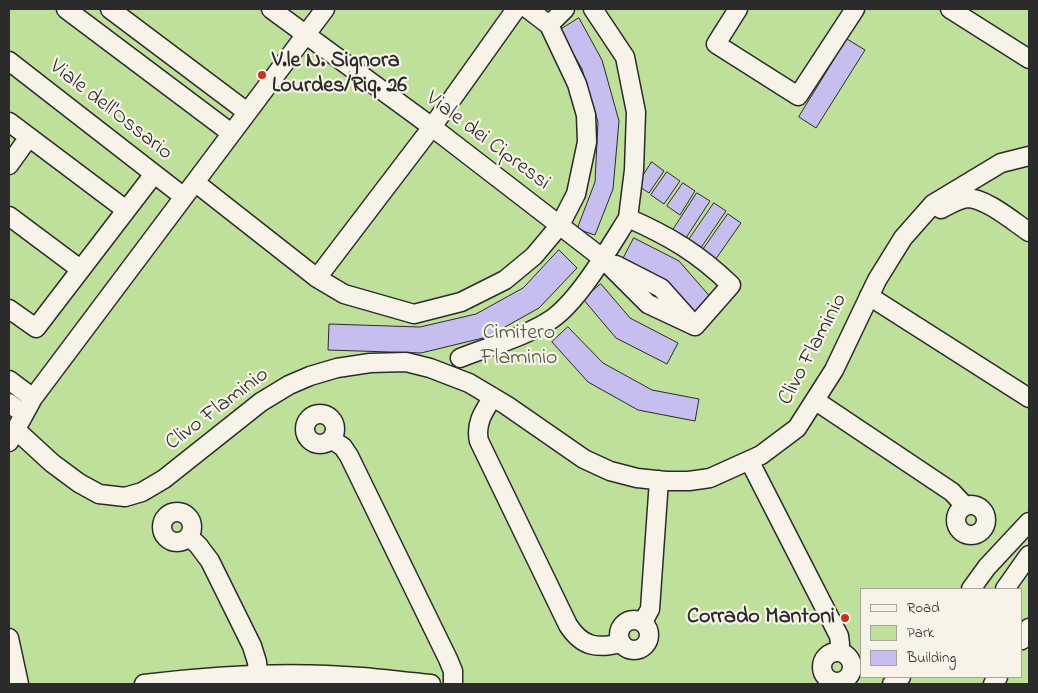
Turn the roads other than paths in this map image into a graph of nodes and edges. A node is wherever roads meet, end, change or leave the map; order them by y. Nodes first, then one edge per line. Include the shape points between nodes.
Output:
1 (66, 9) edge
2 (104, 9) edge
3 (110, 9) edge
4 (272, 9) edge
5 (325, 9) edge
6 (516, 9) edge
7 (528, 9) edge
8 (565, 9) edge
9 (593, 9) edge
10 (738, 9) edge
11 (855, 9) edge
12 (950, 9) edge
13 (549, 25) junction
14 (90, 27) junction
15 (306, 35) junction
16 (1029, 58) edge
17 (9, 61) edge
18 (247, 112) junction
19 (9, 122) edge
20 (432, 127) junction
21 (231, 133) junction
22 (29, 137) junction
23 (1026, 157) edge
24 (9, 165) edge
25 (154, 174) junction
26 (196, 183) junction
27 (184, 197) junction
28 (986, 204) junction
29 (126, 210) junction
30 (9, 216) edge
31 (628, 218) junction
32 (560, 225) junction
33 (913, 227) junction
34 (1029, 232) edge
35 (602, 258) junction
36 (80, 269) junction
37 (317, 278) junction
38 (869, 296) junction
39 (9, 309) edge
40 (460, 358) dead end
41 (9, 380) edge
42 (493, 396) junction
43 (33, 398) junction
44 (1029, 398) edge
45 (816, 400) junction
46 (9, 402) edge
47 (16, 428) edge
48 (331, 439) dead end
49 (750, 462) junction
50 (659, 480) junction
51 (966, 506) dead end
52 (1029, 522) edge
53 (189, 537) dead end
54 (1029, 554) edge
55 (972, 588) edge
56 (1006, 588) edge
57 (9, 638) edge
58 (839, 652) dead end
59 (258, 675) junction
60 (402, 683) edge
61 (19, 684) edge
62 (152, 684) edge
63 (431, 684) edge
64 (453, 684) edge

1 - 14 lane
2 - 14 lane
3 - 18 lane
4 - 15 lane, Viale dei Cipressi
5 - 15 lane
6 - 20 lane
7 - 13 lane
8 - 13 lane
9 - 31 lane via 625,57 636,112
10 - 11 lane via 716,44 798,96
12 - 16 lane
13 - 32 lane via 577,84 586,115 587,142 576,194
14 - 21 lane
15 - 18 lane
15 - 20 lane, Viale dei Cipressi
17 - 25 lane, Viale dell'Ossario
18 - 21 lane
19 - 22 lane
20 - 32 lane, Viale dei Cipressi
20 - 37 lane
21 - 26 lane
22 - 24 lane
22 - 29 lane
23 - 28 lane via 981,186 978,194
23 - 33 lane, Clivo Flaminio via 1001,162 964,184 933,204
25 - 27 lane, Viale dell'Ossario
25 - 29 lane
26 - 27 lane
26 - 37 lane
27 - 43 lane
28 - 33 lane via 967,198 952,203
28 - 34 lane
29 - 36 lane
30 - 36 lane
31 - 35 lane
31 - 35 lane, Viale dei Cipressi via 689,249 730,285 694,326 661,288
32 - 35 lane, Viale dei Cipressi
32 - 37 lane via 534,256 505,280 461,302 414,314 344,294
33 - 38 lane, Clivo Flaminio via 903,238
35 - 40 lane via 568,304 552,318 534,329
36 - 39 lane via 36,328
38 - 44 lane
38 - 45 lane, Clivo Flaminio
41 - 43 lane
42 - 47 lane, Clivo Flaminio via 456,378 406,362 370,363 320,372 274,394 164,479 142,492 125,497 99,494 79,484
42 - 50 lane, Clivo Flaminio via 584,459 610,471
42 - 50 lane via 479,421 479,441 568,625 575,637 589,644 601,647 621,643 619,633 623,624 633,620 643,622 650,609
43 - 47 lane
45 - 49 lane, Clivo Flaminio via 797,428
45 - 51 lane via 952,492
46 - 47 lane, Clivo Flaminio
48 - 64 lane via 349,456 448,659 453,671
49 - 50 lane, Clivo Flaminio via 710,478
49 - 58 lane via 839,636
52 - 55 lane
53 - 59 lane via 210,561 252,646
54 - 56 lane
57 - 61 lane
59 - 60 lane via 361,677
59 - 62 lane
60 - 63 lane

